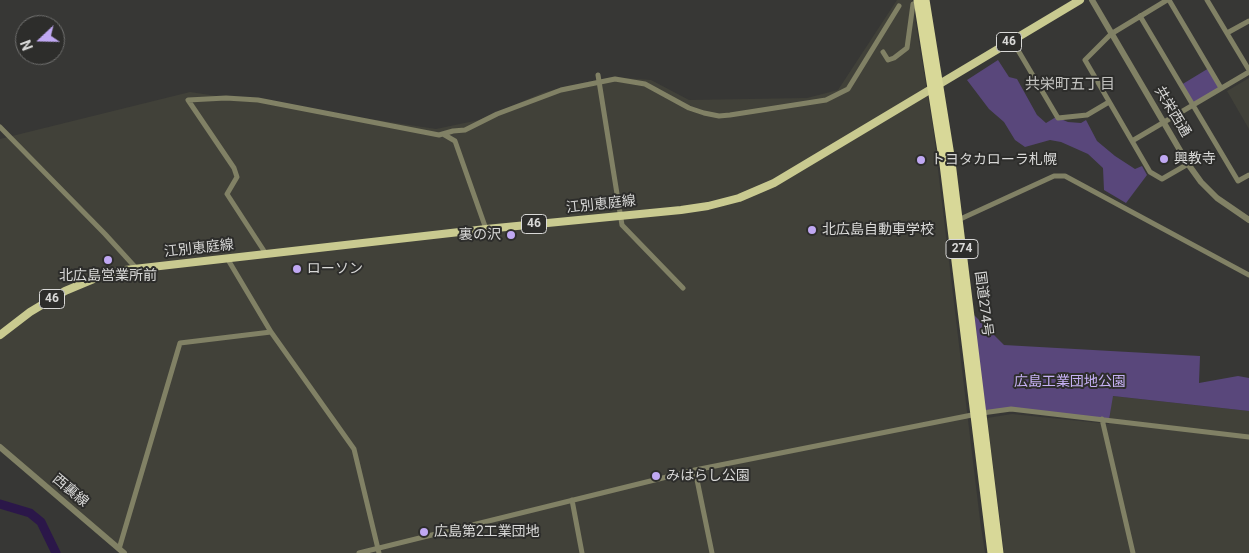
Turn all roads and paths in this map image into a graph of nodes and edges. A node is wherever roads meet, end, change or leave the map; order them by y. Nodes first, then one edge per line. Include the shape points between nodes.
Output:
1 (1080, 0) edge
2 (1092, 0) edge
3 (1168, 0) edge
4 (921, 1) edge
5 (1210, 1) edge
6 (899, 6) dead end
7 (1140, 16) junction
8 (1249, 20) edge
9 (1227, 33) junction
10 (1111, 34) junction
11 (1012, 40) junction
12 (883, 52) dead end
13 (1249, 71) edge
14 (598, 75) dead end
15 (599, 82) junction
16 (936, 88) junction
17 (1221, 88) junction
18 (1109, 102) junction
19 (1192, 105) junction
20 (1164, 122) junction
21 (0, 127) edge
22 (443, 134) junction
23 (1132, 141) junction
24 (1188, 164) junction
25 (1249, 175) edge
26 (620, 215) junction
27 (1248, 219) edge
28 (955, 221) junction
29 (486, 229) junction
30 (266, 254) junction
31 (227, 258) junction
32 (136, 268) junction
33 (1249, 275) edge
34 (683, 288) dead end
35 (271, 332) junction
36 (0, 335) edge
37 (978, 413) junction
38 (1102, 419) junction
39 (1249, 437) edge
40 (0, 448) edge
41 (695, 470) junction
42 (572, 500) junction
43 (122, 551) edge
44 (379, 551) edge
45 (359, 553) edge
46 (582, 553) edge
47 (712, 553) edge
48 (992, 553) edge
49 (999, 553) edge
50 (1133, 553) edge

1 - 11 main road, 江別恵庭線 / 46
2 - 10 street, 共栄西通
3 - 7 street
3 - 17 street
4 - 12 street via 913,4 907,48 888,60
4 - 16 highway, 国道274号 / 274
5 - 9 street
6 - 15 street via 848,89 826,100 719,116 689,108 645,84 615,79
7 - 10 street
7 - 19 street
8 - 9 street
9 - 13 street
10 - 18 street via 1084,60
10 - 20 street, 共栄西通
11 - 16 main road, 江別恵庭線 / 46
11 - 18 street via 1058,118 1087,115
13 - 17 street
14 - 15 street
15 - 22 street via 561,90 465,130
15 - 26 street
16 - 26 main road, 江別恵庭線 / 46 via 774,183 739,198 708,206
16 - 28 highway, 国道274号 / 274
17 - 19 street
18 - 23 street
19 - 20 street
19 - 25 street via 1238,181
20 - 23 street
20 - 24 street, 共栄西通
21 - 32 street
22 - 29 street via 456,141
22 - 30 street via 258,100 188,100 234,168 238,177 227,194
23 - 24 street via 1150,172 1162,179
24 - 27 street, 共栄西通 via 1217,198
26 - 29 main road, 江別恵庭線 / 46
26 - 34 street via 622,225
28 - 33 street via 1054,176 1065,176
28 - 37 highway, 国道274号 / 274
29 - 30 main road, 江別恵庭線 / 46
30 - 31 main road, 江別恵庭線 / 46
31 - 32 main road, 江別恵庭線 / 46
31 - 35 street
32 - 36 main road, 江別恵庭線 / 46 via 108,273 65,291
35 - 43 street via 180,343
35 - 44 street via 354,449
37 - 38 street via 1012,409
37 - 41 street
37 - 48 highway, 国道274号 / 274
37 - 49 highway, 国道274号 / 274
38 - 39 street
38 - 50 street
40 - 43 street, 西裏線
41 - 42 street
41 - 47 street
42 - 44 street
42 - 46 street
44 - 45 street

